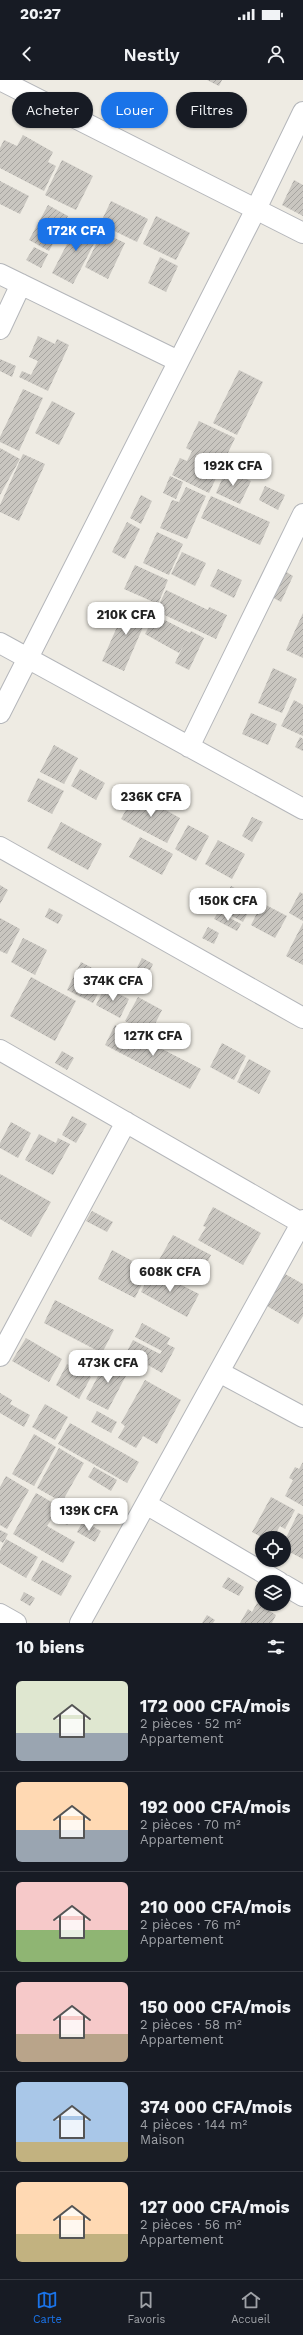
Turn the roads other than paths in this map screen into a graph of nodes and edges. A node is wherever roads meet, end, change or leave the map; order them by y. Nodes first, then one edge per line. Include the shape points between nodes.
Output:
1 (0, 80) edge
2 (303, 112) edge
3 (256, 209) junction
4 (303, 233) edge
5 (0, 274) edge
6 (21, 284) junction
7 (0, 329) edge
8 (178, 361) junction
9 (303, 514) edge
10 (0, 643) edge
11 (28, 659) junction
12 (0, 713) edge
13 (189, 747) junction
14 (303, 809) edge
15 (0, 847) edge
16 (303, 1018) edge
17 (0, 1050) edge
18 (126, 1122) junction
19 (303, 1222) edge
20 (0, 1356) edge
21 (219, 1372) junction
22 (303, 1417) edge
23 (146, 1504) junction
24 (267, 1575) edge
25 (291, 1589) edge
26 (303, 1596) edge
27 (0, 1614) edge
28 (16, 1623) edge
29 (80, 1623) edge

1 - 3 street
2 - 3 street
3 - 4 street
3 - 8 street
5 - 6 street
6 - 7 street
6 - 8 street
8 - 11 street
9 - 13 street
10 - 11 street
11 - 12 street
11 - 13 street
13 - 14 street
15 - 16 street
17 - 18 street
18 - 19 street
18 - 20 street
19 - 21 street
21 - 22 street
21 - 23 street
23 - 24 street
23 - 29 street
25 - 26 street
27 - 28 street

